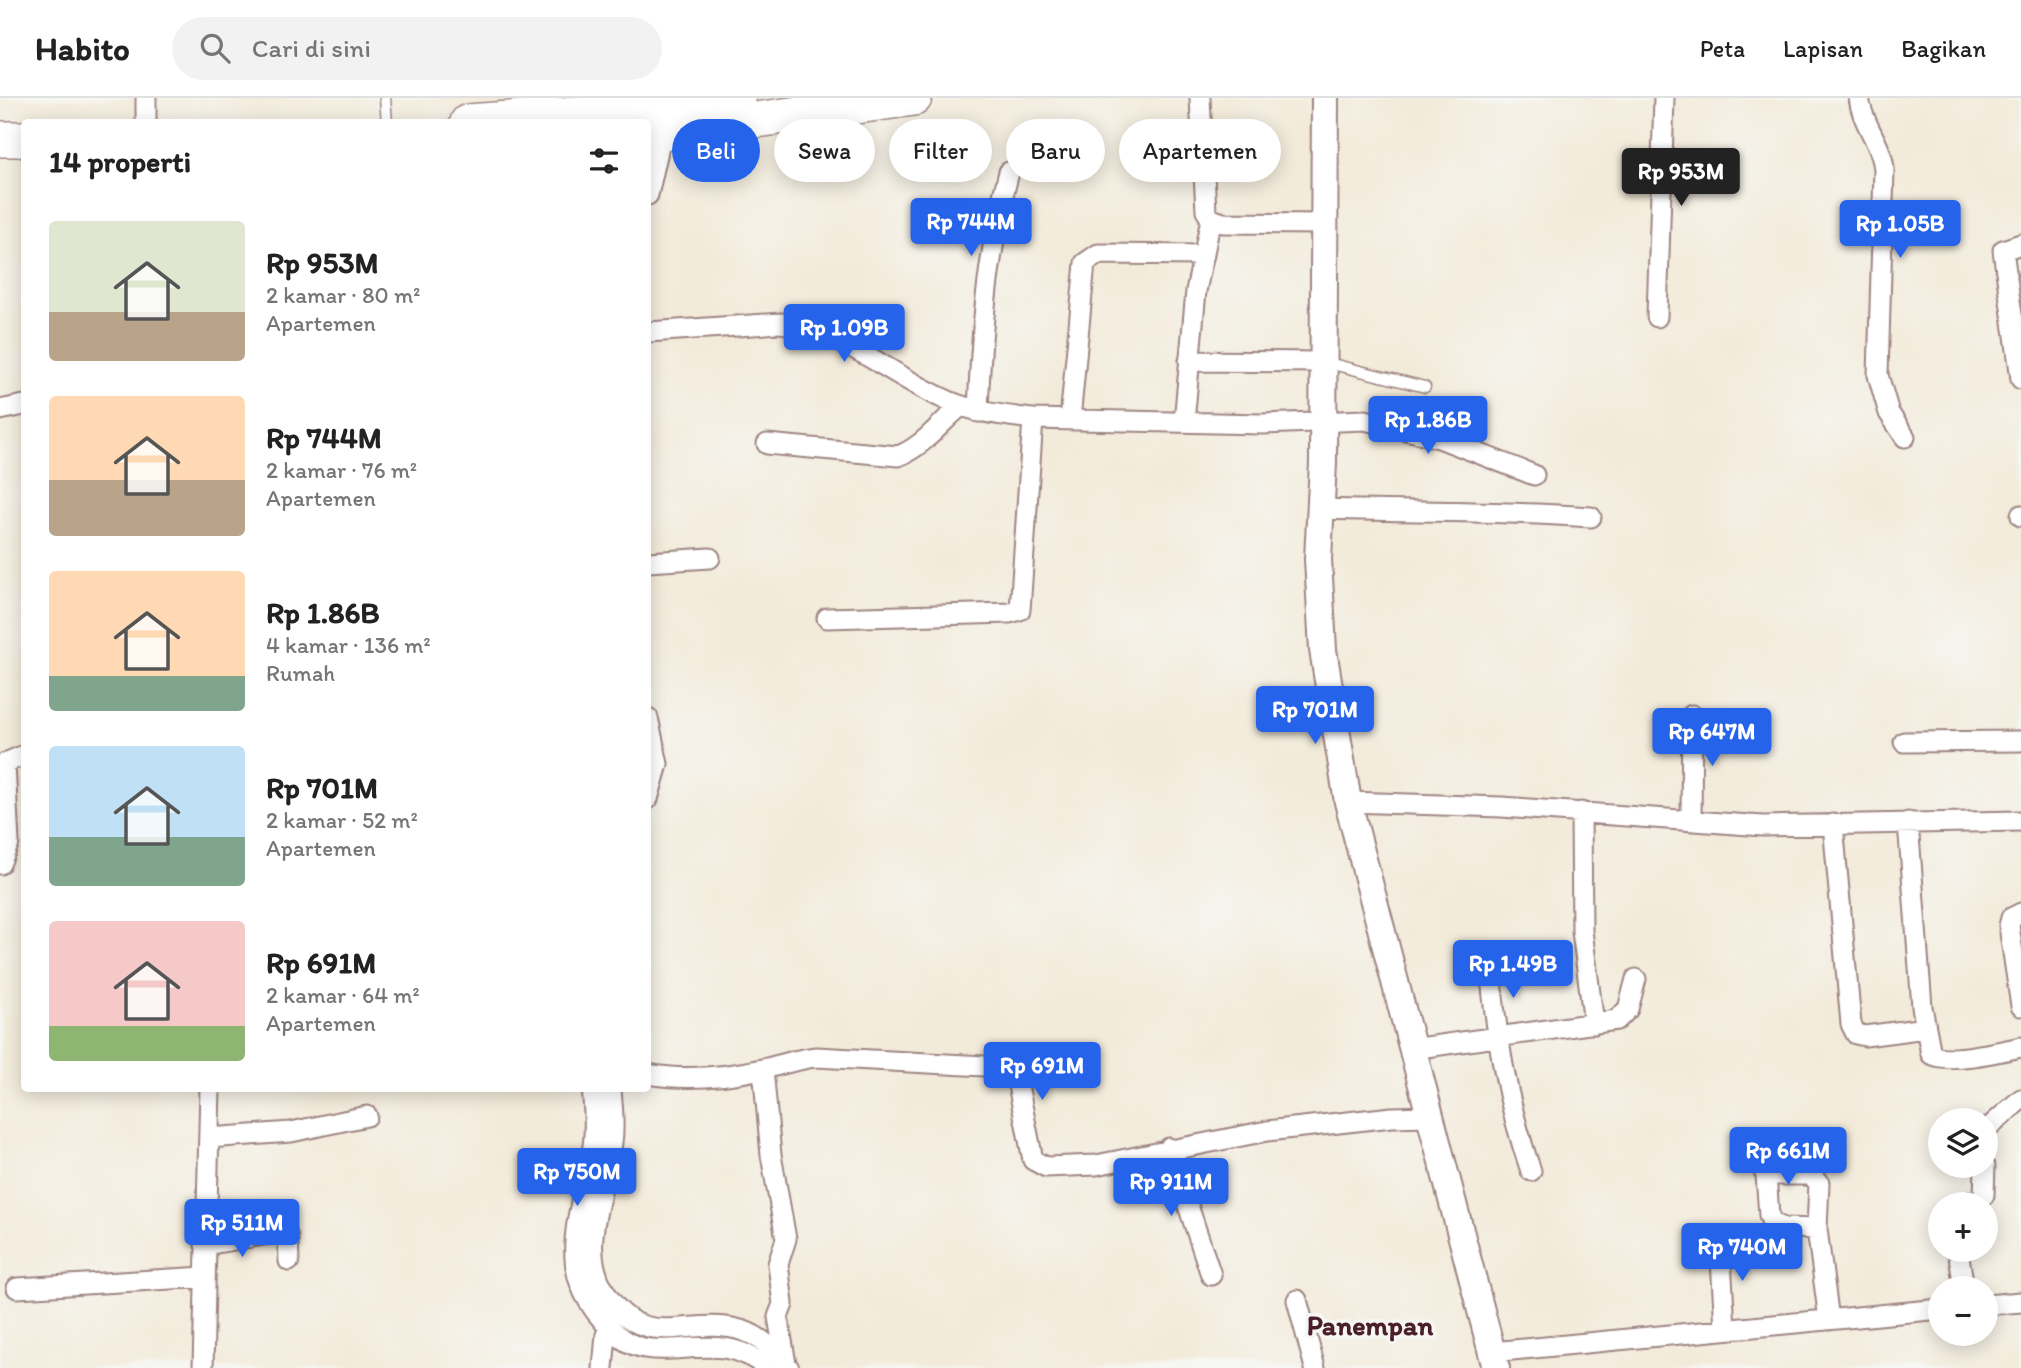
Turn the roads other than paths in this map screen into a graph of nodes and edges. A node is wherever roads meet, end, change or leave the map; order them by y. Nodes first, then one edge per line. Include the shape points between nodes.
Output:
1 (146, 98) edge
2 (385, 98) edge
3 (738, 98) edge
4 (1200, 98) edge
5 (1325, 98) edge
6 (1664, 98) edge
7 (1859, 98) edge
8 (898, 99) edge
9 (635, 116) edge
10 (146, 119) edge
11 (387, 119) edge
12 (552, 119) edge
13 (0, 139) edge
14 (21, 139) edge
15 (0, 157) edge
16 (21, 157) edge
17 (1007, 182) edge
18 (1211, 219) junction
19 (1326, 224) junction
20 (2021, 244) edge
21 (1203, 255) junction
22 (1657, 317) dead end
23 (651, 332) edge
24 (1189, 361) junction
25 (1324, 362) junction
26 (2021, 379) edge
27 (1425, 387) dead end
28 (21, 406) edge
29 (970, 409) junction
30 (0, 410) edge
31 (1033, 419) junction
32 (1070, 420) junction
33 (1184, 422) junction
34 (1323, 423) junction
35 (1905, 437) dead end
36 (767, 444) dead end
37 (1534, 475) dead end
38 (1320, 509) junction
39 (1591, 517) dead end
40 (710, 558) dead end
41 (651, 562) edge
42 (827, 618) dead end
43 (1692, 715) dead end
44 (1904, 741) dead end
45 (2021, 741) edge
46 (651, 745) edge
47 (21, 755) edge
48 (653, 763) edge
49 (1348, 802) junction
50 (1581, 812) junction
51 (1691, 821) junction
52 (2021, 821) edge
53 (1908, 822) junction
54 (1833, 824) junction
55 (0, 864) edge
56 (2021, 914) edge
57 (1490, 968) dead end
58 (1636, 979) dead end
59 (2021, 1006) edge
60 (1594, 1024) junction
61 (1926, 1028) junction
62 (1496, 1035) junction
63 (2021, 1047) edge
64 (1412, 1049) junction
65 (763, 1069) junction
66 (651, 1074) edge
67 (210, 1092) edge
68 (592, 1092) edge
69 (611, 1092) edge
70 (2021, 1098) edge
71 (366, 1116) dead end
72 (1428, 1116) junction
73 (1998, 1119) edge
74 (209, 1138) junction
75 (1169, 1148) junction
76 (1754, 1151) dead end
77 (1531, 1171) dead end
78 (1766, 1175) junction
79 (1817, 1229) junction
80 (1720, 1242) dead end
81 (205, 1245) junction
82 (289, 1261) dead end
83 (1211, 1275) dead end
84 (205, 1277) junction
85 (17, 1288) dead end
86 (1297, 1300) dead end
87 (2021, 1302) edge
88 (1998, 1304) edge
89 (1928, 1310) edge
90 (610, 1316) junction
91 (1829, 1320) junction
92 (1725, 1328) junction
93 (1494, 1360) edge
94 (781, 1367) edge
95 (203, 1368) edge
96 (603, 1368) edge
97 (1315, 1368) edge

1 - 10 street
2 - 11 lane
3 - 9 highway
4 - 18 street via 1206,211
5 - 19 main road
6 - 22 street
7 - 35 street via 1884,169 1878,375 1889,413
8 - 9 highway
9 - 12 highway
13 - 14 highway
15 - 16 highway
17 - 29 street via 991,252
18 - 19 street
18 - 21 street
19 - 25 main road
20 - 26 street via 2003,250
21 - 24 street
21 - 32 street via 1098,254 1084,263
23 - 29 street via 781,323 808,328 834,336 902,378
24 - 25 street
24 - 33 street
25 - 27 lane
25 - 34 main road
28 - 30 street
29 - 31 street
29 - 36 street via 935,427 918,447 898,456
31 - 32 street
31 - 42 street via 1020,610
32 - 33 street
33 - 34 street
34 - 37 street via 1383,423 1439,438
34 - 38 main road
38 - 39 street
38 - 49 main road via 1318,601
40 - 41 street
43 - 51 street
44 - 45 street
46 - 48 street
47 - 55 street via 5,763 9,844
49 - 50 street
49 - 64 main road
50 - 51 street
50 - 60 street via 1583,931
51 - 54 street
52 - 53 street
53 - 54 street
53 - 61 street
54 - 61 street via 1851,1024 1856,1034 1865,1036
56 - 59 street via 2011,918 2009,926
57 - 62 street
58 - 60 street via 1623,1016
60 - 62 street
61 - 63 street via 1930,1051 1936,1057
62 - 64 street
62 - 77 street via 1514,1122
64 - 72 main road
65 - 66 street via 687,1079
65 - 75 street via 816,1057 1003,1066 1017,1080 1027,1141 1038,1166 1096,1165
65 - 94 street via 771,1155 786,1239 778,1264 783,1304 778,1317
67 - 74 street
68 - 90 street via 592,1152 573,1245 580,1282
69 - 90 street via 612,1143 592,1247
70 - 73 street
71 - 74 street via 291,1132
72 - 75 street via 1267,1131
72 - 93 main road
74 - 81 street
75 - 83 street
76 - 78 street
78 - 79 street via 1772,1223
78 - 79 street via 1815,1177 1821,1189
79 - 91 street
80 - 92 street
81 - 82 street via 281,1232 288,1237
81 - 84 street
84 - 85 street
84 - 95 street
86 - 97 street
87 - 88 street
89 - 91 street
90 - 94 street via 642,1327 741,1330 758,1339
90 - 96 street
91 - 92 street
92 - 93 street

